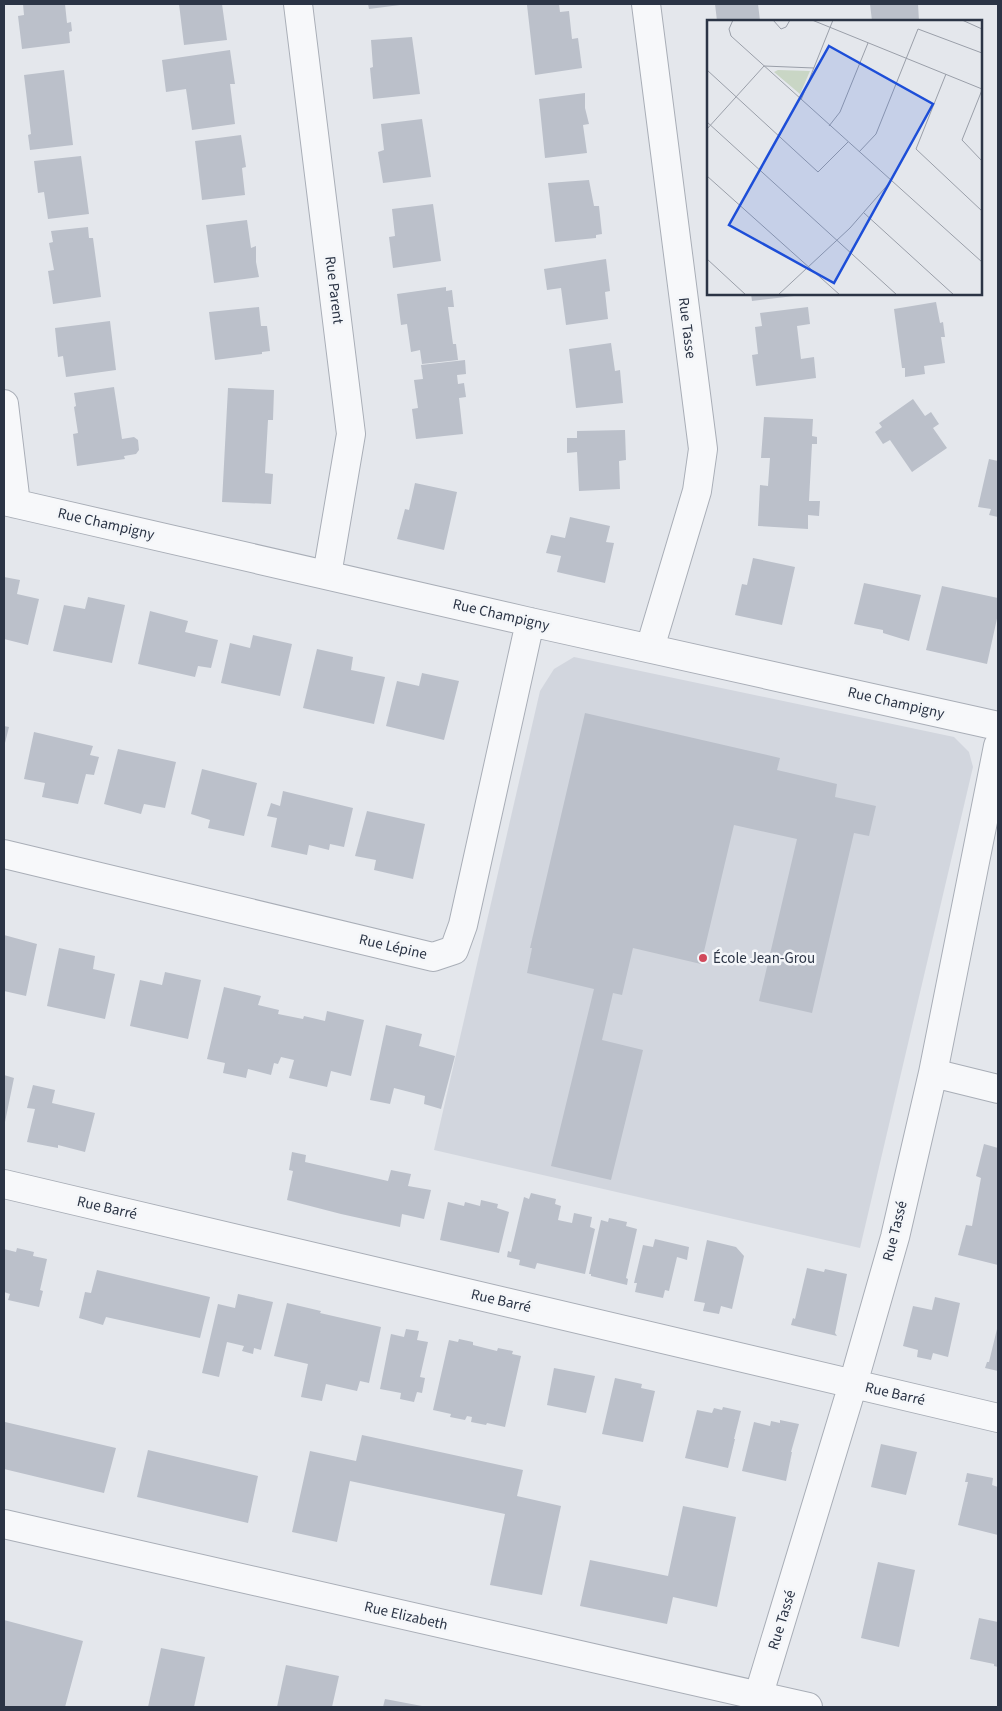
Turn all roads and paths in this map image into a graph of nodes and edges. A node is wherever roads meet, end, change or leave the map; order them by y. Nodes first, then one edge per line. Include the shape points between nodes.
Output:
1 (298, 4) edge
2 (646, 4) edge
3 (4, 404) edge
4 (10, 502) edge
5 (327, 576) junction
6 (530, 622) junction
7 (650, 648) junction
8 (998, 726) edge
9 (998, 746) edge
10 (4, 854) edge
11 (933, 1073) junction
12 (998, 1089) edge
13 (4, 1184) edge
14 (853, 1384) junction
15 (998, 1418) edge
16 (4, 1524) edge
17 (757, 1702) edge
18 (808, 1707) edge

1 - 5 street, Rue Parent via 351,434
2 - 7 street, Rue Tasse via 703,449 697,491
3 - 4 street
4 - 5 street, Rue Champigny
5 - 6 street, Rue Champigny
6 - 7 street, Rue Champigny
6 - 10 street, Rue Lépine via 464,925 454,950 434,957
7 - 8 street, Rue Champigny
9 - 11 street, Rue Tassé
11 - 12 street
11 - 14 street, Rue Tassé via 895,1236
13 - 14 street, Rue Barré
14 - 15 street, Rue Barré
14 - 17 street, Rue Tassé
16 - 17 street, Rue Elizabeth
17 - 18 street, Rue Elizabeth

